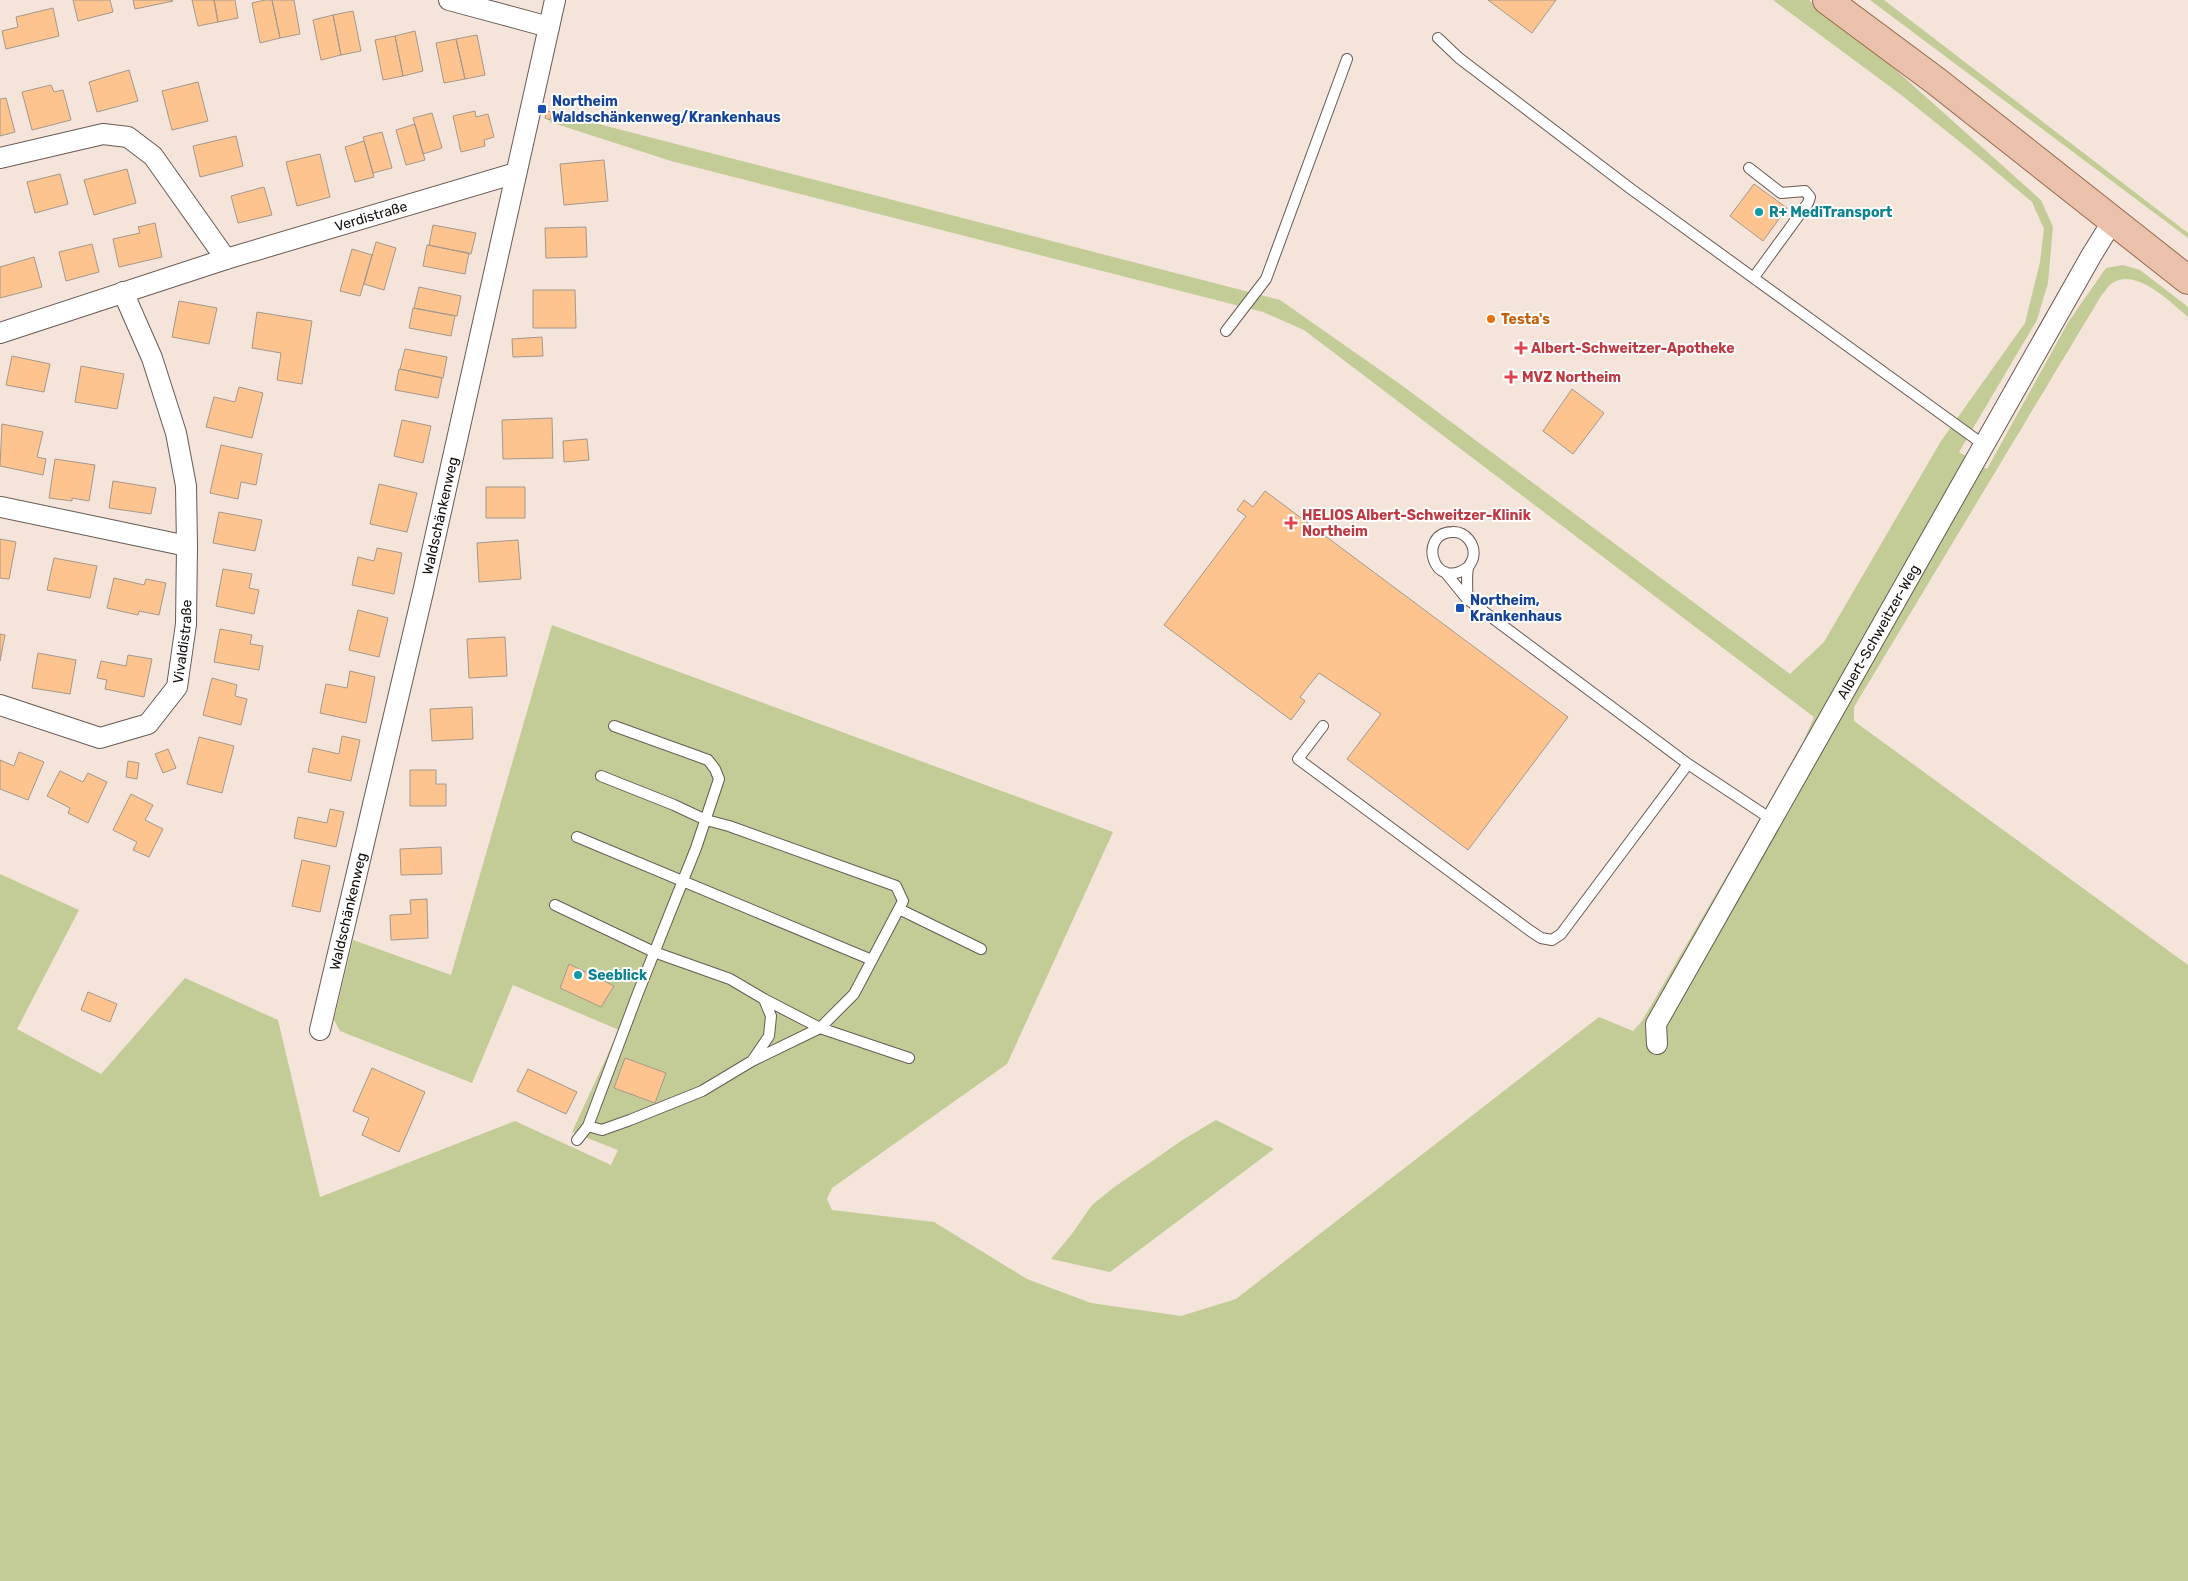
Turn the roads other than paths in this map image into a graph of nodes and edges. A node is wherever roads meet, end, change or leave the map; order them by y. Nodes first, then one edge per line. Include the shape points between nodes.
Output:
1 (448, 0) edge
2 (555, 0) edge
3 (1827, 0) edge
4 (549, 27) junction
5 (1438, 38) dead end
6 (1347, 59) dead end
7 (0, 158) edge
8 (1749, 168) dead end
9 (516, 173) junction
10 (2112, 222) junction
11 (226, 259) junction
12 (1754, 277) junction
13 (2188, 280) edge
14 (122, 292) junction
15 (1226, 331) dead end
16 (0, 333) edge
17 (1984, 445) junction
18 (1, 507) edge
19 (188, 546) junction
20 (1468, 567) junction
21 (1445, 572) junction
22 (1468, 599) junction
23 (0, 705) edge
24 (614, 726) dead end
25 (1322, 726) dead end
26 (1688, 764) junction
27 (601, 776) dead end
28 (1771, 819) junction
29 (706, 820) junction
30 (577, 837) dead end
31 (683, 881) junction
32 (556, 905) dead end
33 (899, 909) junction
34 (981, 949) dead end
35 (654, 952) junction
36 (872, 960) junction
37 (764, 999) junction
38 (820, 1028) junction
39 (320, 1030) dead end
40 (1657, 1044) dead end
41 (909, 1058) dead end
42 (752, 1061) junction
43 (588, 1126) junction
44 (577, 1140) dead end

1 - 4 street
2 - 4 street, Waldschänkenweg
3 - 10 main road via 1936,81
4 - 9 street, Waldschänkenweg
5 - 12 lane via 1459,58 1623,183
6 - 15 lane via 1266,279
7 - 11 street via 103,134 128,137 153,156
8 - 12 lane via 1781,192 1805,191 1810,197
9 - 11 street, Verdistraße
9 - 39 street, Waldschänkenweg via 423,592
10 - 13 main road
10 - 17 street, Albert-Schweitzer-Weg
11 - 14 street, Verdistraße
12 - 17 lane
14 - 16 street, Verdistraße
14 - 19 street, Vivaldistraße via 152,358 176,433 186,486
17 - 28 street, Albert-Schweitzer-Weg
18 - 19 street
19 - 23 street, Vivaldistraße via 186,630 177,687 148,724 100,738
20 - 21 lane via 1457,573
20 - 21 lane via 1473,556 1472,544 1463,535 1451,532 1440,536 1433,547 1432,559
20 - 22 lane
21 - 22 lane
22 - 26 lane
24 - 29 lane via 708,760 719,778
25 - 26 lane via 1298,759 1529,930 1541,938 1552,940 1561,934
26 - 28 lane
27 - 29 lane
28 - 40 street, Albert-Schweitzer-Weg via 1656,1024
29 - 31 lane
29 - 33 lane via 896,886 903,901
30 - 31 lane
31 - 35 lane
31 - 36 lane
32 - 35 lane
33 - 34 lane
33 - 36 lane
35 - 37 lane via 730,979
35 - 43 lane
36 - 38 lane via 854,994
37 - 38 lane
37 - 42 lane via 772,1016 769,1036
38 - 41 lane
38 - 42 lane
42 - 43 lane via 702,1091 630,1120 602,1130
43 - 44 lane

